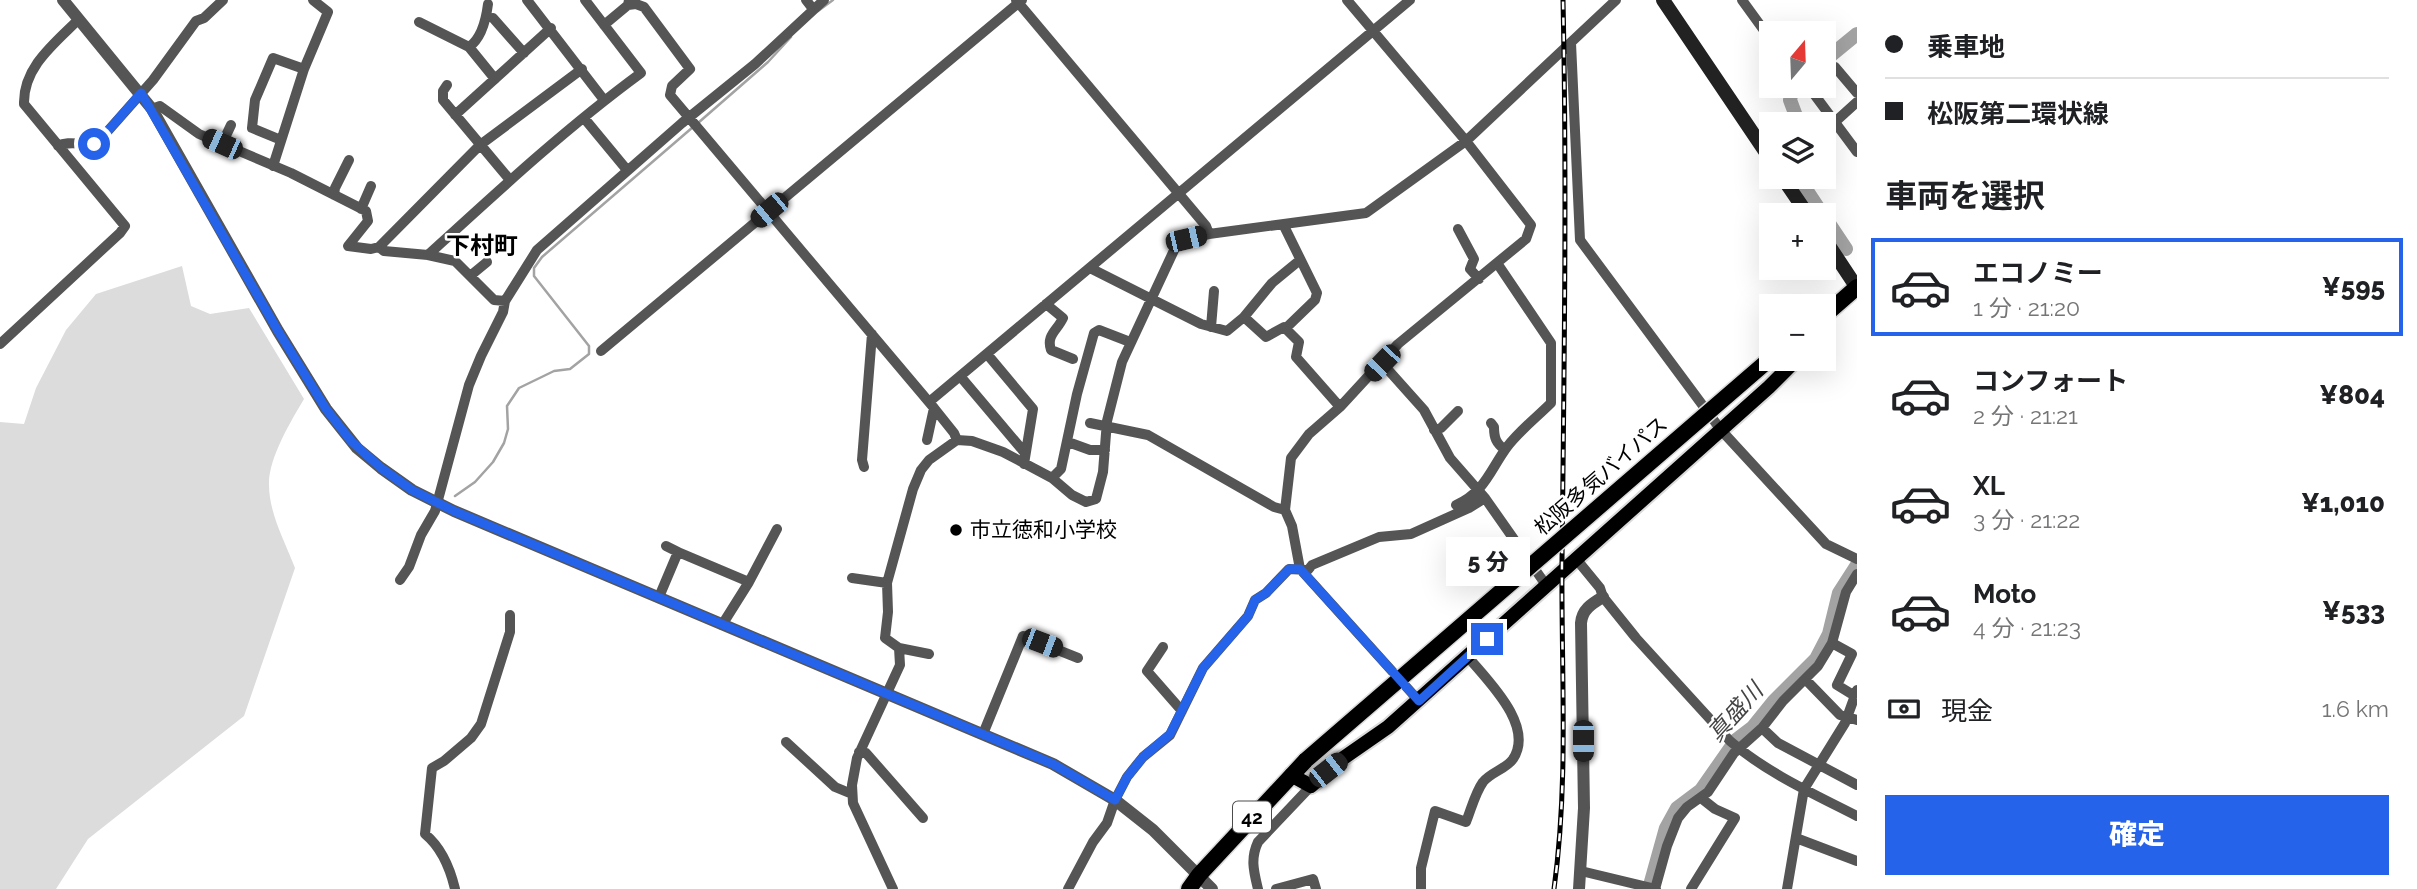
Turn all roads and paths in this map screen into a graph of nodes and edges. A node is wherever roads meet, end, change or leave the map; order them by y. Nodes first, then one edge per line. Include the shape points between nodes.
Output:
1 (63, 0) edge
2 (223, 0) edge
3 (313, 0) edge
4 (527, 0) edge
5 (585, 0) edge
6 (806, 0) edge
7 (824, 0) edge
8 (1347, 0) edge
9 (1410, 0) edge
10 (1616, 0) edge
11 (1663, 0) edge
12 (1742, 0) edge
13 (1019, 1) edge
14 (629, 2) edge
15 (488, 4) dead end
16 (813, 9) junction
17 (493, 18) dead end
18 (79, 19) junction
19 (419, 22) dead end
20 (1759, 23) edge
21 (604, 25) junction
22 (551, 28) junction
23 (1373, 31) junction
24 (1571, 43) junction
25 (469, 47) junction
26 (524, 53) junction
27 (1836, 68) edge
28 (304, 69) junction
29 (582, 69) junction
30 (495, 79) junction
31 (447, 85) dead end
32 (141, 93) junction
33 (1857, 93) edge
34 (1818, 98) edge
35 (604, 100) junction
36 (1857, 102) edge
37 (152, 109) junction
38 (1829, 112) edge
39 (455, 115) junction
40 (689, 117) junction
41 (584, 118) junction
42 (1836, 121) joint
43 (231, 125) dead end
44 (281, 140) junction
45 (1466, 141) junction
46 (1759, 142) edge
47 (222, 144) junction
48 (480, 145) junction
49 (58, 146) junction
50 (1857, 152) edge
51 (349, 160) dead end
52 (273, 166) junction
53 (626, 170) junction
54 (510, 180) junction
55 (372, 186) dead end
56 (1178, 194) junction
57 (334, 195) junction
58 (361, 208) junction
59 (769, 210) junction
60 (1284, 226) junction
61 (1458, 229) dead end
62 (1209, 234) junction
63 (379, 247) junction
64 (428, 256) junction
65 (1836, 256) edge
66 (1300, 260) junction
67 (487, 262) dead end
68 (1497, 263) junction
69 (1090, 268) junction
70 (470, 276) junction
71 (1479, 279) junction
72 (1857, 288) edge
73 (1214, 291) dead end
74 (1151, 299) junction
75 (505, 300) junction
76 (1046, 304) junction
77 (1836, 306) edge
78 (1244, 317) junction
79 (1211, 327) junction
80 (1286, 328) junction
81 (872, 334) junction
82 (1130, 342) junction
83 (0, 344) edge
84 (601, 351) dead end
85 (987, 354) junction
86 (1073, 359) dead end
87 (1382, 363) junction
88 (1759, 368) edge
89 (1784, 371) edge
90 (960, 376) junction
91 (931, 405) junction
92 (1340, 407) junction
93 (1458, 411) dead end
94 (1491, 423) dead end
95 (1090, 424) dead end
96 (1107, 429) junction
97 (1434, 430) junction
98 (1721, 430) junction
99 (927, 440) dead end
100 (957, 440) junction
101 (1068, 442) junction
102 (1105, 450) junction
103 (1505, 450) junction
104 (1024, 458) junction
105 (864, 467) dead end
106 (1052, 478) junction
107 (1481, 494) junction
108 (437, 503) junction
109 (1456, 505) dead end
110 (1285, 510) junction
111 (777, 529) dead end
112 (666, 546) dead end
113 (678, 552) junction
114 (1856, 559) edge
115 (1577, 560) junction
116 (1300, 569) junction
117 (1857, 574) edge
118 (852, 578) dead end
119 (400, 580) dead end
120 (749, 582) junction
121 (887, 583) junction
122 (1546, 585) junction
123 (659, 597) junction
124 (1602, 597) junction
125 (510, 614) dead end
126 (722, 625) junction
127 (1832, 643) junction
128 (1163, 647) dead end
129 (899, 648) junction
130 (929, 654) dead end
131 (1468, 657) junction
132 (1078, 658) dead end
133 (1806, 680) junction
134 (1856, 692) edge
135 (886, 693) junction
136 (1419, 701) junction
137 (1182, 711) junction
138 (1851, 719) edge
139 (1762, 727) junction
140 (983, 734) junction
141 (786, 742) dead end
142 (1736, 746) junction
143 (859, 752) junction
144 (1821, 765) junction
145 (1290, 775) junction
146 (1857, 785) edge
147 (1311, 786) junction
148 (1804, 789) junction
149 (852, 794) junction
150 (1701, 798) junction
151 (1115, 800) junction
152 (1857, 816) edge
153 (923, 818) dead end
154 (1796, 838) junction
155 (1857, 861) edge
156 (1581, 871) junction
157 (1199, 875) junction
158 (1652, 888) edge
159 (455, 889) edge
160 (893, 889) edge
161 (1068, 889) edge
162 (1189, 889) edge
163 (1212, 889) edge
164 (1258, 889) edge
165 (1276, 889) edge
166 (1316, 889) edge
167 (1421, 889) edge
168 (1579, 889) edge
169 (1691, 889) edge
170 (1787, 889) edge

1 - 18 street
2 - 32 street via 196,21
3 - 28 street via 328,12
4 - 22 street
5 - 21 street
6 - 16 street
7 - 16 street
8 - 23 street
9 - 23 street
10 - 24 street
11 - 46 main road
12 - 20 street
13 - 56 street
13 - 59 street
14 - 21 street
14 - 40 street via 644,7 690,69 672,86 670,95
15 - 25 street via 483,27
16 - 40 street
17 - 26 street
18 - 32 street
18 - 49 street via 38,60 23,93 29,113
19 - 25 street
21 - 35 street via 641,73
22 - 26 street
22 - 29 street
23 - 45 street
23 - 56 street
24 - 45 street
24 - 98 street via 1580,240
25 - 30 street
26 - 30 street
27 - 33 street
28 - 44 street
28 - 44 street via 273,58 254,100 252,128
29 - 35 street
29 - 48 street
30 - 39 street
31 - 39 street via 443,100
32 - 37 street
32 - 49 street via 99,141 88,146
34 - 38 street
35 - 41 street
36 - 42 street
37 - 47 street via 160,106
37 - 108 street via 326,409 351,441 381,468
39 - 48 street
40 - 53 street
40 - 59 street
41 - 53 street
41 - 54 street
42 - 50 street
43 - 47 street
44 - 52 street
45 - 60 street via 1366,213
45 - 68 street via 1531,225 1526,239
47 - 52 street
48 - 54 street
48 - 63 street
49 - 83 street via 125,226
51 - 57 street
52 - 57 street
53 - 75 street via 537,250
54 - 64 street
55 - 58 street
56 - 62 street
56 - 69 street
57 - 58 street
58 - 63 street via 368,221 348,246
59 - 81 street
59 - 84 street
60 - 62 street
60 - 66 street
61 - 71 street via 1474,259 1470,269
62 - 74 street via 1176,246
63 - 64 street
64 - 70 street via 455,261
65 - 72 main road
66 - 78 street via 1272,283
66 - 80 street via 1317,293
67 - 70 street
68 - 71 street
68 - 103 street via 1550,343 1551,403
69 - 74 street
69 - 76 street
70 - 75 street via 494,300
71 - 87 street via 1398,344
72 - 77 highway
73 - 79 street
74 - 79 street
74 - 82 street
75 - 108 street via 469,385
76 - 85 street
76 - 86 street via 1063,318 1050,336 1051,350
78 - 79 street via 1227,331
78 - 80 street via 1266,337
80 - 92 street via 1299,342 1296,357
81 - 91 street
81 - 105 street
82 - 96 street
82 - 101 street via 1099,330 1094,333
85 - 90 street
85 - 104 street via 1033,409
87 - 92 street
87 - 97 street via 1424,410
88 - 145 highway, 松阪多気バイパス / 42, bridge
89 - 98 main road
90 - 91 street
90 - 104 street
91 - 99 street
91 - 100 street
92 - 110 street via 1309,434 1291,458
93 - 97 street
94 - 103 street via 1494,437
95 - 96 street
96 - 102 street
96 - 110 street via 1148,435
97 - 107 street via 1450,458
98 - 114 street via 1826,544
98 - 115 main road
100 - 104 street
100 - 121 street via 922,470
101 - 102 street
101 - 106 street via 1061,469
102 - 106 street via 1096,499 1086,502
103 - 107 street
104 - 106 street
107 - 109 street
107 - 116 street via 1469,508 1410,534 1379,537 1308,570
107 - 122 street
108 - 119 street
108 - 123 street
110 - 116 street
111 - 120 street
112 - 113 street
113 - 120 street
113 - 123 street
115 - 122 main road
115 - 124 street
116 - 136 street
116 - 137 street via 1289,569 1255,600 1248,616 1203,668
117 - 127 street via 1846,592
118 - 121 street
120 - 126 street
121 - 129 street via 885,638
122 - 131 main road
123 - 126 street
124 - 142 street
124 - 156 street via 1588,607 1581,623
125 - 159 street via 510,632 481,724 471,738 432,768 425,834 436,842
126 - 135 street
127 - 133 street
127 - 134 street via 1852,654 1837,685
128 - 137 street via 1147,671
129 - 130 street
129 - 135 street via 900,665
131 - 136 main road
131 - 167 street via 1513,715 1518,750 1512,762 1483,782 1466,822 1435,811 1421,868
132 - 140 street via 1023,636
133 - 138 street via 1840,715
133 - 139 street
134 - 138 street
135 - 140 street
135 - 143 street
136 - 147 main road
137 - 151 street via 1170,734 1143,757
138 - 144 street
139 - 142 street
139 - 144 street via 1778,743
140 - 151 street via 1053,764
141 - 149 street via 835,787
142 - 148 street
142 - 150 street
143 - 149 street
143 - 153 street via 866,753
144 - 146 street
144 - 148 street
145 - 147 main road
145 - 157 highway, 松阪多気バイパス / 42
147 - 164 street via 1258,842 1253,869
148 - 152 street
148 - 154 street
149 - 160 street
150 - 158 street via 1687,807 1675,824
150 - 169 street via 1735,818
151 - 157 street
151 - 161 street via 1107,823
154 - 155 street
154 - 170 street
156 - 158 street
156 - 168 street
157 - 162 highway, 松阪多気バイパス / 42
157 - 163 street
165 - 166 street via 1313,879

